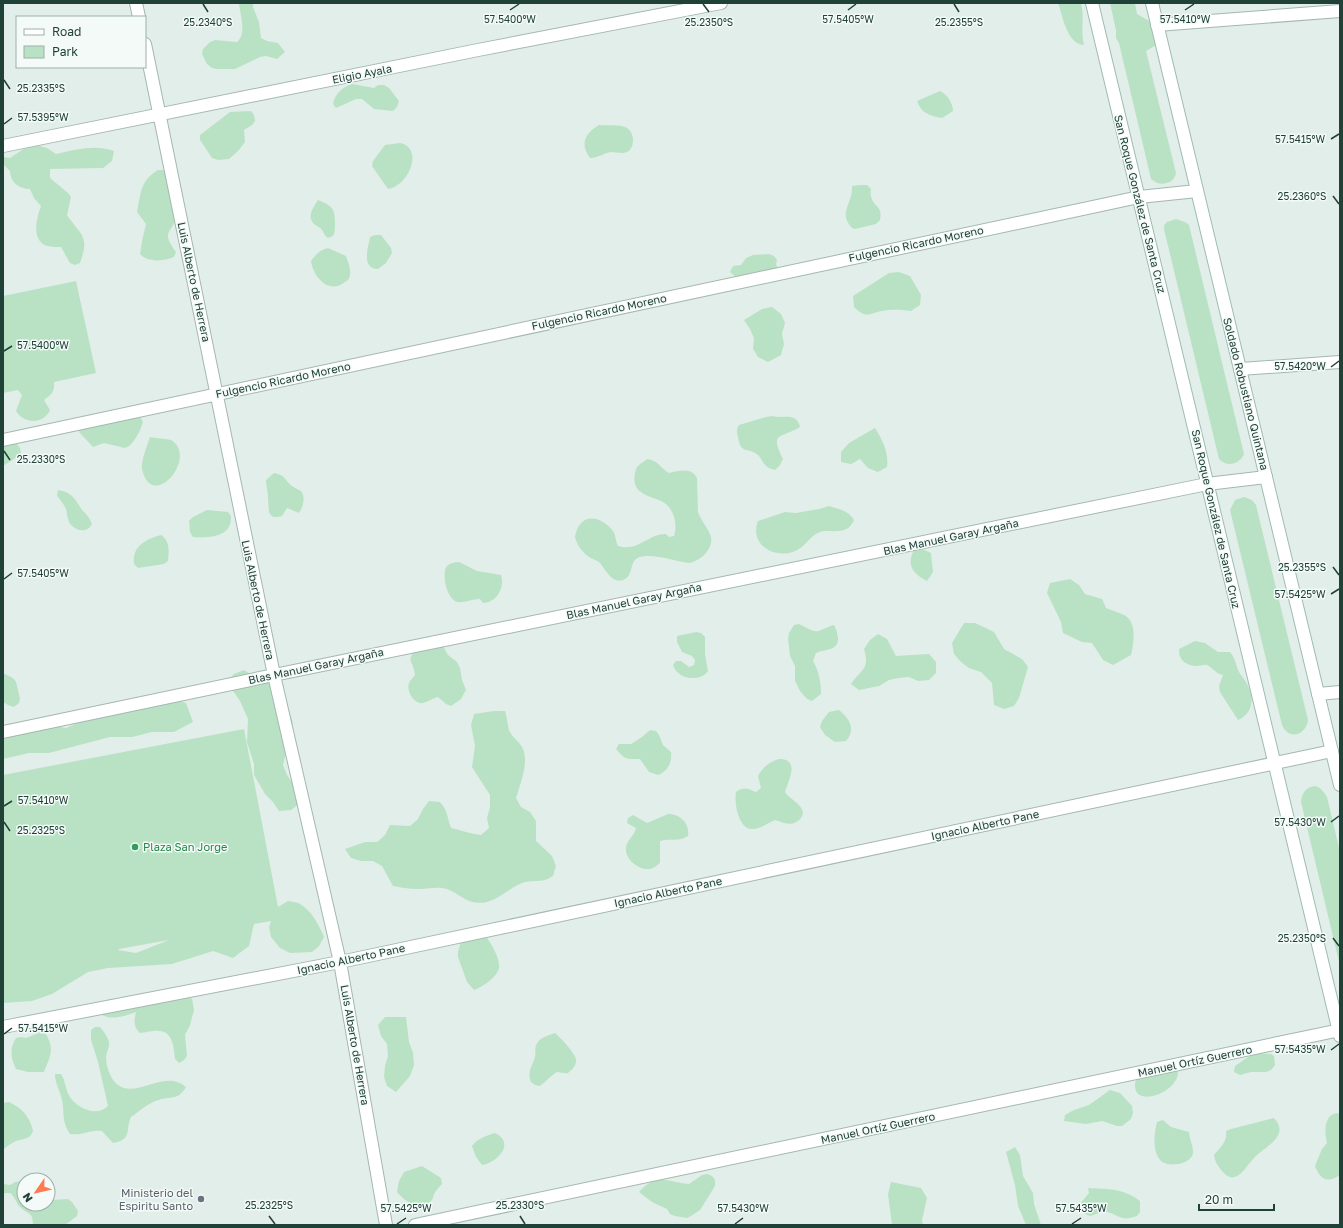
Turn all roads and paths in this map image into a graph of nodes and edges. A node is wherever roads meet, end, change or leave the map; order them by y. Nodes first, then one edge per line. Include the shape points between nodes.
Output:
1 (136, 3) edge
2 (721, 3) edge
3 (1092, 3) edge
4 (1152, 3) edge
5 (1340, 11) edge
6 (139, 16) edge
7 (1157, 25) junction
8 (146, 49) edge
9 (159, 115) junction
10 (3, 146) edge
11 (1197, 191) junction
12 (1139, 197) junction
13 (1340, 362) edge
14 (1240, 369) junction
15 (216, 394) junction
16 (3, 440) edge
17 (1266, 477) junction
18 (1207, 484) junction
19 (274, 675) junction
20 (1340, 692) edge
21 (1318, 694) junction
22 (3, 732) edge
23 (1332, 751) junction
24 (1274, 764) junction
25 (1340, 785) edge
26 (340, 962) junction
27 (3, 1026) edge
28 (1340, 1032) edge
29 (386, 1225) edge
30 (415, 1225) edge

1 - 6 street
2 - 9 street, Eligio Ayala
3 - 12 street, San Roque González de Santa Cruz
4 - 7 street, Soldado Robustiano Quintana
5 - 7 street
7 - 11 street, Soldado Robustiano Quintana
8 - 9 street, Luis Alberto de Herrera
9 - 10 street, Eligio Ayala
9 - 15 street, Luis Alberto de Herrera
11 - 12 street, Fulgencio Ricardo Moreno
11 - 14 street, Soldado Robustiano Quintana
12 - 15 street, Fulgencio Ricardo Moreno
12 - 18 street, San Roque González de Santa Cruz
13 - 14 street
14 - 17 street, Soldado Robustiano Quintana
15 - 16 street, Fulgencio Ricardo Moreno
15 - 19 street, Luis Alberto de Herrera
17 - 18 street, Blas Manuel Garay Argaña
17 - 21 street, Soldado Robustiano Quintana
18 - 19 street, Blas Manuel Garay Argaña
18 - 24 street, San Roque González de Santa Cruz
19 - 22 street, Blas Manuel Garay Argaña
19 - 26 street, Luis Alberto de Herrera
20 - 21 street
21 - 23 street, Soldado Robustiano Quintana
23 - 24 street, Ignacio Alberto Pane
23 - 25 street, Soldado Robustiano Quintana
24 - 26 street, Ignacio Alberto Pane
24 - 28 street, San Roque González de Santa Cruz
26 - 27 street, Ignacio Alberto Pane
26 - 29 street, Luis Alberto de Herrera
28 - 30 street, Manuel Ortíz Guerrero

